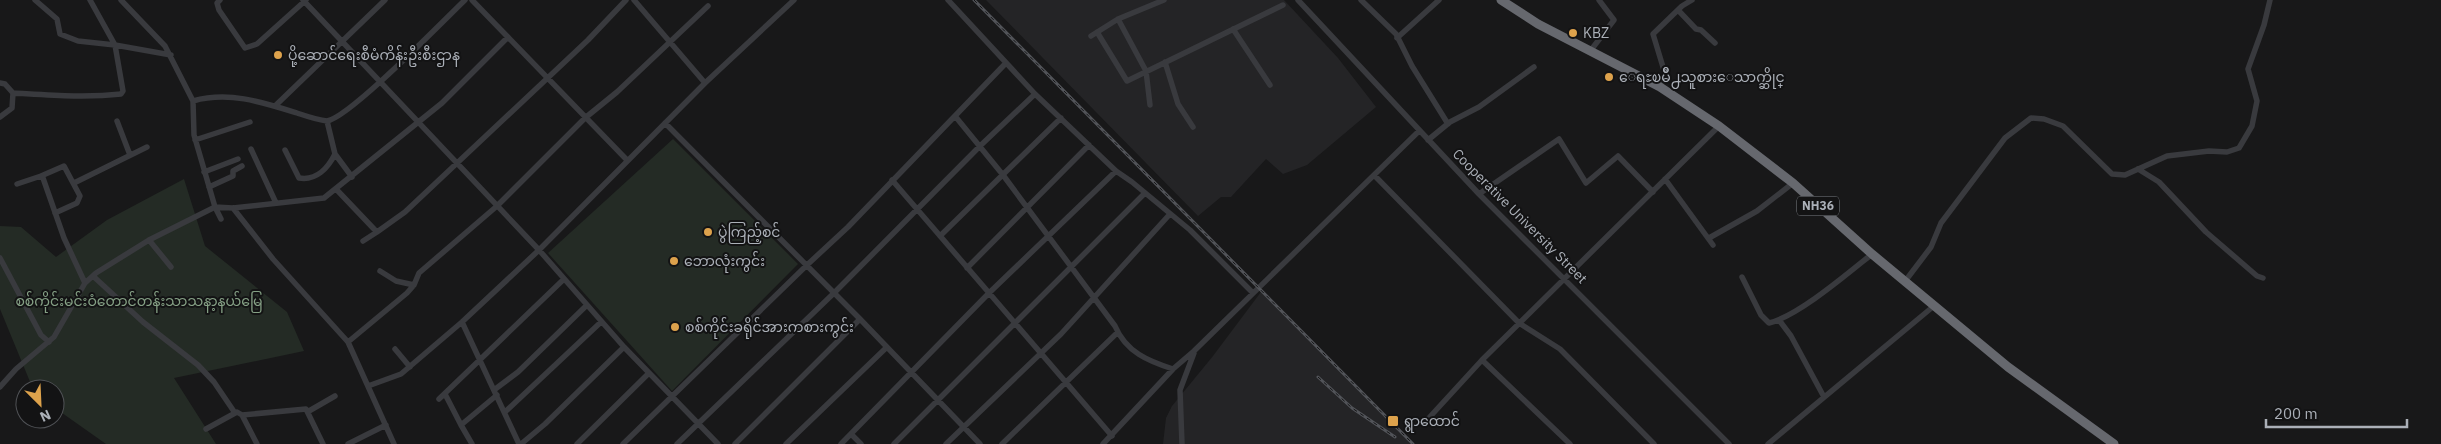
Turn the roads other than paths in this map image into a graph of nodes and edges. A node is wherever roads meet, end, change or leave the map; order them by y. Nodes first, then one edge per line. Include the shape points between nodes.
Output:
1 (35, 0) edge
2 (90, 0) edge
3 (121, 0) edge
4 (220, 0) edge
5 (304, 0) edge
6 (385, 0) edge
7 (465, 0) edge
8 (472, 0) edge
9 (626, 0) edge
10 (634, 0) edge
11 (794, 0) edge
12 (948, 0) edge
13 (1164, 0) edge
14 (1298, 0) edge
15 (1362, 0) edge
16 (1439, 0) edge
17 (1599, 0) edge
18 (1690, 0) edge
19 (2270, 0) edge
20 (1504, 1) edge
21 (1283, 5) dead end
22 (708, 6) dead end
23 (1678, 10) junction
24 (1118, 19) junction
25 (1233, 30) junction
26 (508, 37) junction
27 (1397, 38) junction
28 (341, 41) junction
29 (670, 41) junction
30 (1715, 43) dead end
31 (115, 45) junction
32 (1592, 50) junction
33 (171, 55) junction
34 (1165, 62) junction
35 (1005, 64) junction
36 (1534, 68) dead end
37 (1146, 71) junction
38 (547, 78) junction
39 (380, 81) junction
40 (0, 83) edge
41 (705, 83) junction
42 (1270, 85) dead end
43 (1658, 86) junction
44 (13, 93) junction
45 (1035, 94) junction
46 (193, 101) junction
47 (1150, 105) dead end
48 (275, 106) junction
49 (955, 116) junction
50 (0, 117) edge
51 (585, 118) junction
52 (1061, 118) junction
53 (116, 121) dead end
54 (327, 121) junction
55 (250, 122) dead end
56 (420, 122) junction
57 (665, 123) junction
58 (1448, 124) junction
59 (1720, 126) junction
60 (1193, 127) dead end
61 (1419, 131) junction
62 (195, 140) junction
63 (1428, 140) junction
64 (1089, 145) junction
65 (980, 146) junction
66 (147, 147) dead end
67 (252, 149) dead end
68 (285, 150) dead end
69 (335, 154) junction
70 (130, 155) junction
71 (238, 159) dead end
72 (626, 160) junction
73 (456, 163) junction
74 (242, 166) dead end
75 (2138, 169) junction
76 (1116, 171) junction
77 (204, 172) junction
78 (1003, 174) junction
79 (1374, 175) junction
80 (41, 176) junction
81 (352, 177) junction
82 (1665, 179) junction
83 (892, 180) junction
84 (1793, 183) junction
85 (17, 184) dead end
86 (74, 184) junction
87 (209, 187) junction
88 (336, 189) junction
89 (1145, 192) junction
90 (1653, 192) junction
91 (1479, 194) junction
92 (276, 202) junction
93 (497, 206) junction
94 (215, 207) junction
95 (1027, 207) junction
96 (233, 208) junction
97 (917, 210) junction
98 (55, 213) junction
99 (1170, 214) junction
100 (221, 219) dead end
101 (377, 232) junction
102 (940, 236) junction
103 (1048, 236) junction
104 (1708, 238) junction
105 (148, 240) junction
106 (362, 241) dead end
107 (1713, 245) dead end
108 (539, 250) junction
109 (1872, 254) junction
110 (0, 258) edge
111 (807, 265) junction
112 (1071, 266) junction
113 (171, 267) dead end
114 (967, 268) junction
115 (380, 271) dead end
116 (93, 276) junction
117 (1742, 276) dead end
118 (2263, 278) dead end
119 (564, 279) junction
120 (1564, 279) junction
121 (1906, 280) junction
122 (85, 283) junction
123 (414, 285) junction
124 (989, 293) junction
125 (1253, 293) junction
126 (834, 294) junction
127 (1094, 297) junction
128 (586, 305) junction
129 (1935, 305) junction
130 (860, 319) junction
131 (1779, 320) junction
132 (462, 322) junction
133 (601, 322) junction
134 (1014, 322) junction
135 (1519, 323) junction
136 (1118, 332) junction
137 (49, 342) junction
138 (348, 342) junction
139 (624, 347) junction
140 (887, 347) junction
141 (395, 349) dead end
142 (1194, 351) junction
143 (1041, 354) junction
144 (480, 360) junction
145 (1482, 360) junction
146 (410, 367) junction
147 (1173, 369) junction
148 (649, 373) junction
149 (912, 373) junction
150 (1065, 383) junction
151 (0, 386) edge
152 (368, 386) junction
153 (495, 392) junction
154 (445, 394) junction
155 (335, 396) dead end
156 (1824, 397) junction
157 (672, 398) junction
158 (439, 399) dead end
159 (939, 401) junction
160 (309, 411) junction
161 (504, 412) junction
162 (235, 413) junction
163 (242, 415) junction
164 (1427, 420) dead end
165 (698, 424) junction
166 (386, 425) junction
167 (461, 425) junction
168 (965, 427) junction
169 (206, 429) dead end
170 (851, 434) junction
171 (1112, 436) junction
172 (257, 444) edge
173 (324, 444) edge
174 (348, 444) edge
175 (394, 444) edge
176 (472, 444) edge
177 (520, 444) edge
178 (577, 444) edge
179 (623, 444) edge
180 (677, 444) edge
181 (718, 444) edge
182 (735, 444) edge
183 (786, 444) edge
184 (841, 444) edge
185 (861, 444) edge
186 (894, 444) edge
187 (946, 444) edge
188 (980, 444) edge
189 (1002, 444) edge
190 (1103, 444) edge
191 (1182, 444) edge
192 (1570, 444) edge
193 (1654, 444) edge
194 (1729, 444) edge
195 (1768, 444) edge
196 (2114, 444) edge

1 - 31 street via 57,19 62,36
2 - 31 street
3 - 33 street
4 - 5 street via 219,10 245,48 257,44
5 - 28 street
6 - 28 street
7 - 39 street
8 - 26 street
9 - 38 street
10 - 29 street
11 - 41 street
12 - 35 street
13 - 24 street
14 - 61 street, Cooperative University Street
15 - 27 street
16 - 27 street
17 - 32 street via 1614,20
18 - 23 street
19 - 75 street via 2248,69 2257,101 2252,126 2239,148 2227,152 2166,156
20 - 32 highway, NH36 via 1538,24
21 - 25 street
22 - 29 street
23 - 30 street
23 - 43 street via 1652,34 1666,77
24 - 37 street
24 - 37 street via 1094,34 1127,81
25 - 34 street
25 - 42 street
26 - 38 street
26 - 56 street
27 - 58 street
28 - 39 street
28 - 48 street
29 - 41 street
29 - 51 street
31 - 33 street
31 - 44 street via 124,91 121,94 66,96
32 - 43 highway, NH36
33 - 46 street
34 - 37 street
34 - 60 street via 1178,104
35 - 45 street
35 - 49 street
36 - 58 street via 1479,107
37 - 47 street
38 - 51 street
38 - 73 street
39 - 54 street via 354,104
39 - 56 street
40 - 44 street
41 - 57 street
43 - 59 highway, NH36
44 - 50 street via 12,108
45 - 52 street
45 - 65 street
46 - 48 street via 229,95
46 - 62 street
48 - 54 street
49 - 65 street
49 - 83 street
51 - 72 street
51 - 93 street
52 - 64 street
52 - 78 street
53 - 70 street
54 - 69 street
55 - 62 street
56 - 73 street
56 - 81 street
57 - 72 street
57 - 111 street
58 - 63 street
59 - 82 street
59 - 84 highway, NH36
61 - 63 street, Cooperative University Street
61 - 79 street
62 - 77 street
63 - 91 street, Cooperative University Street
64 - 76 street
64 - 95 street
65 - 78 street
65 - 97 street
66 - 70 street
67 - 92 street
68 - 69 street via 297,176 302,179 323,171
69 - 81 street
70 - 86 street
71 - 77 street
72 - 108 street
73 - 93 street
73 - 101 street via 405,212
74 - 87 street via 233,171 233,176
75 - 118 street via 2158,182 2206,232
75 - 121 street via 2125,175 2112,174 2063,126 2031,118 2005,138 1941,223 1930,247
76 - 89 street
76 - 103 street
77 - 87 street
78 - 95 street
78 - 102 street
79 - 125 street
79 - 135 street
80 - 85 street
80 - 86 street via 64,166
80 - 98 street
81 - 88 street
82 - 90 street
82 - 104 street
83 - 97 street
83 - 111 street
84 - 104 street via 1757,211
84 - 109 highway, NH36
86 - 98 street via 79,201
87 - 94 street
88 - 92 street via 324,198
88 - 101 street
89 - 99 street
89 - 112 street
90 - 91 street via 1618,156 1586,183 1559,139
90 - 120 street
91 - 120 street, Cooperative University Street
92 - 96 street
93 - 108 street
93 - 123 street via 420,273
94 - 96 street
94 - 100 street
94 - 105 street
95 - 103 street
95 - 114 street
96 - 138 street via 273,259
97 - 102 street
97 - 126 street
98 - 122 street
99 - 125 street
99 - 127 street
101 - 106 street
102 - 114 street
103 - 112 street
103 - 124 street
104 - 107 street
105 - 113 street
105 - 116 street
108 - 119 street
108 - 132 street
109 - 121 highway, NH36
109 - 131 street
110 - 137 street via 41,335
111 - 126 street
111 - 157 street
112 - 127 street
112 - 134 street
114 - 124 street
115 - 123 street
116 - 122 street
116 - 162 street via 143,322 198,365
117 - 131 street via 1764,321
119 - 128 street
119 - 144 street
120 - 135 street
120 - 194 street, Cooperative University Street
121 - 129 highway, NH36
122 - 137 street
123 - 138 street
124 - 134 street
124 - 149 street
125 - 142 street
126 - 130 street
126 - 165 street
127 - 136 street
127 - 143 street
128 - 133 street
128 - 153 street
129 - 156 street
129 - 196 highway, NH36 via 2008,367
130 - 140 street
130 - 182 street
131 - 156 street
132 - 144 street
132 - 146 street
133 - 139 street
133 - 161 street
134 - 143 street
134 - 159 street
135 - 145 street
135 - 193 street via 1560,349
136 - 147 street via 1128,349
136 - 150 street
137 - 151 street
138 - 152 street
139 - 148 street
139 - 177 street
140 - 149 street
140 - 183 street
141 - 146 street
142 - 147 street
142 - 191 street via 1180,390
143 - 150 street
143 - 168 street
144 - 153 street
144 - 154 street
145 - 164 street
145 - 192 street
146 - 152 street via 401,374
147 - 171 street
148 - 157 street
148 - 178 street
149 - 159 street
149 - 170 street
150 - 171 street
150 - 189 street
152 - 166 street
153 - 161 street
153 - 167 street
154 - 158 street
154 - 167 street
155 - 160 street
156 - 195 street
157 - 165 street
157 - 179 street
159 - 168 street
159 - 186 street
160 - 163 street via 304,408
160 - 173 street
161 - 177 street
162 - 163 street
162 - 169 street
163 - 172 street
165 - 180 street
165 - 181 street
166 - 174 street
166 - 175 street
167 - 176 street
168 - 187 street
168 - 188 street
170 - 184 street
170 - 185 street
171 - 190 street

